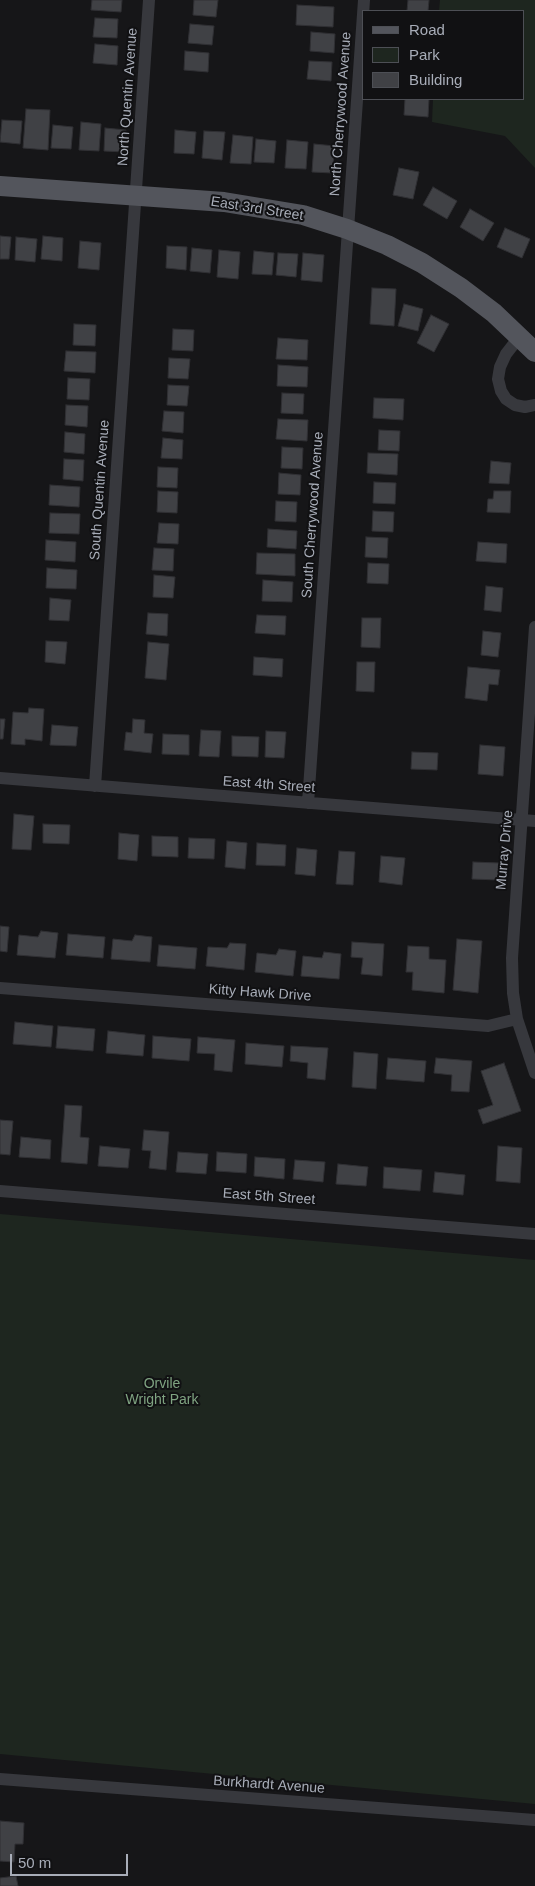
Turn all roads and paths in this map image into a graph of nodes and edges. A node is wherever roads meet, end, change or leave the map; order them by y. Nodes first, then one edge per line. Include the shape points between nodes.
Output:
1 (150, 0) edge
2 (362, 27) edge
3 (0, 186) edge
4 (136, 196) junction
5 (347, 229) junction
6 (520, 336) junction
7 (535, 352) edge
8 (535, 405) edge
9 (535, 627) edge
10 (0, 778) edge
11 (95, 786) junction
12 (308, 803) junction
13 (529, 821) edge
14 (0, 988) edge
15 (517, 1019) junction
16 (535, 1073) edge
17 (0, 1191) edge
18 (535, 1234) edge
19 (0, 1779) edge
20 (535, 1820) edge

1 - 4 street, North Quentin Avenue
2 - 5 street, North Cherrywood Avenue
3 - 4 main road, East 3rd Street
4 - 5 main road, East 3rd Street via 271,208
4 - 11 street, South Quentin Avenue
5 - 6 main road, East 3rd Street via 387,245 430,268 461,288
5 - 12 street, South Cherrywood Avenue
6 - 7 main road, East 3rd Street
6 - 8 street via 506,354 498,379 501,391 515,405
9 - 13 street, Murray Drive
10 - 11 street, East 4th Street
11 - 12 street, East 4th Street
12 - 13 street, East 4th Street
13 - 15 street, Murray Drive via 512,958 512,993
14 - 15 street, Kitty Hawk Drive via 488,1026
15 - 16 street, Murray Drive
17 - 18 street, East 5th Street
19 - 20 street, Burkhardt Avenue

